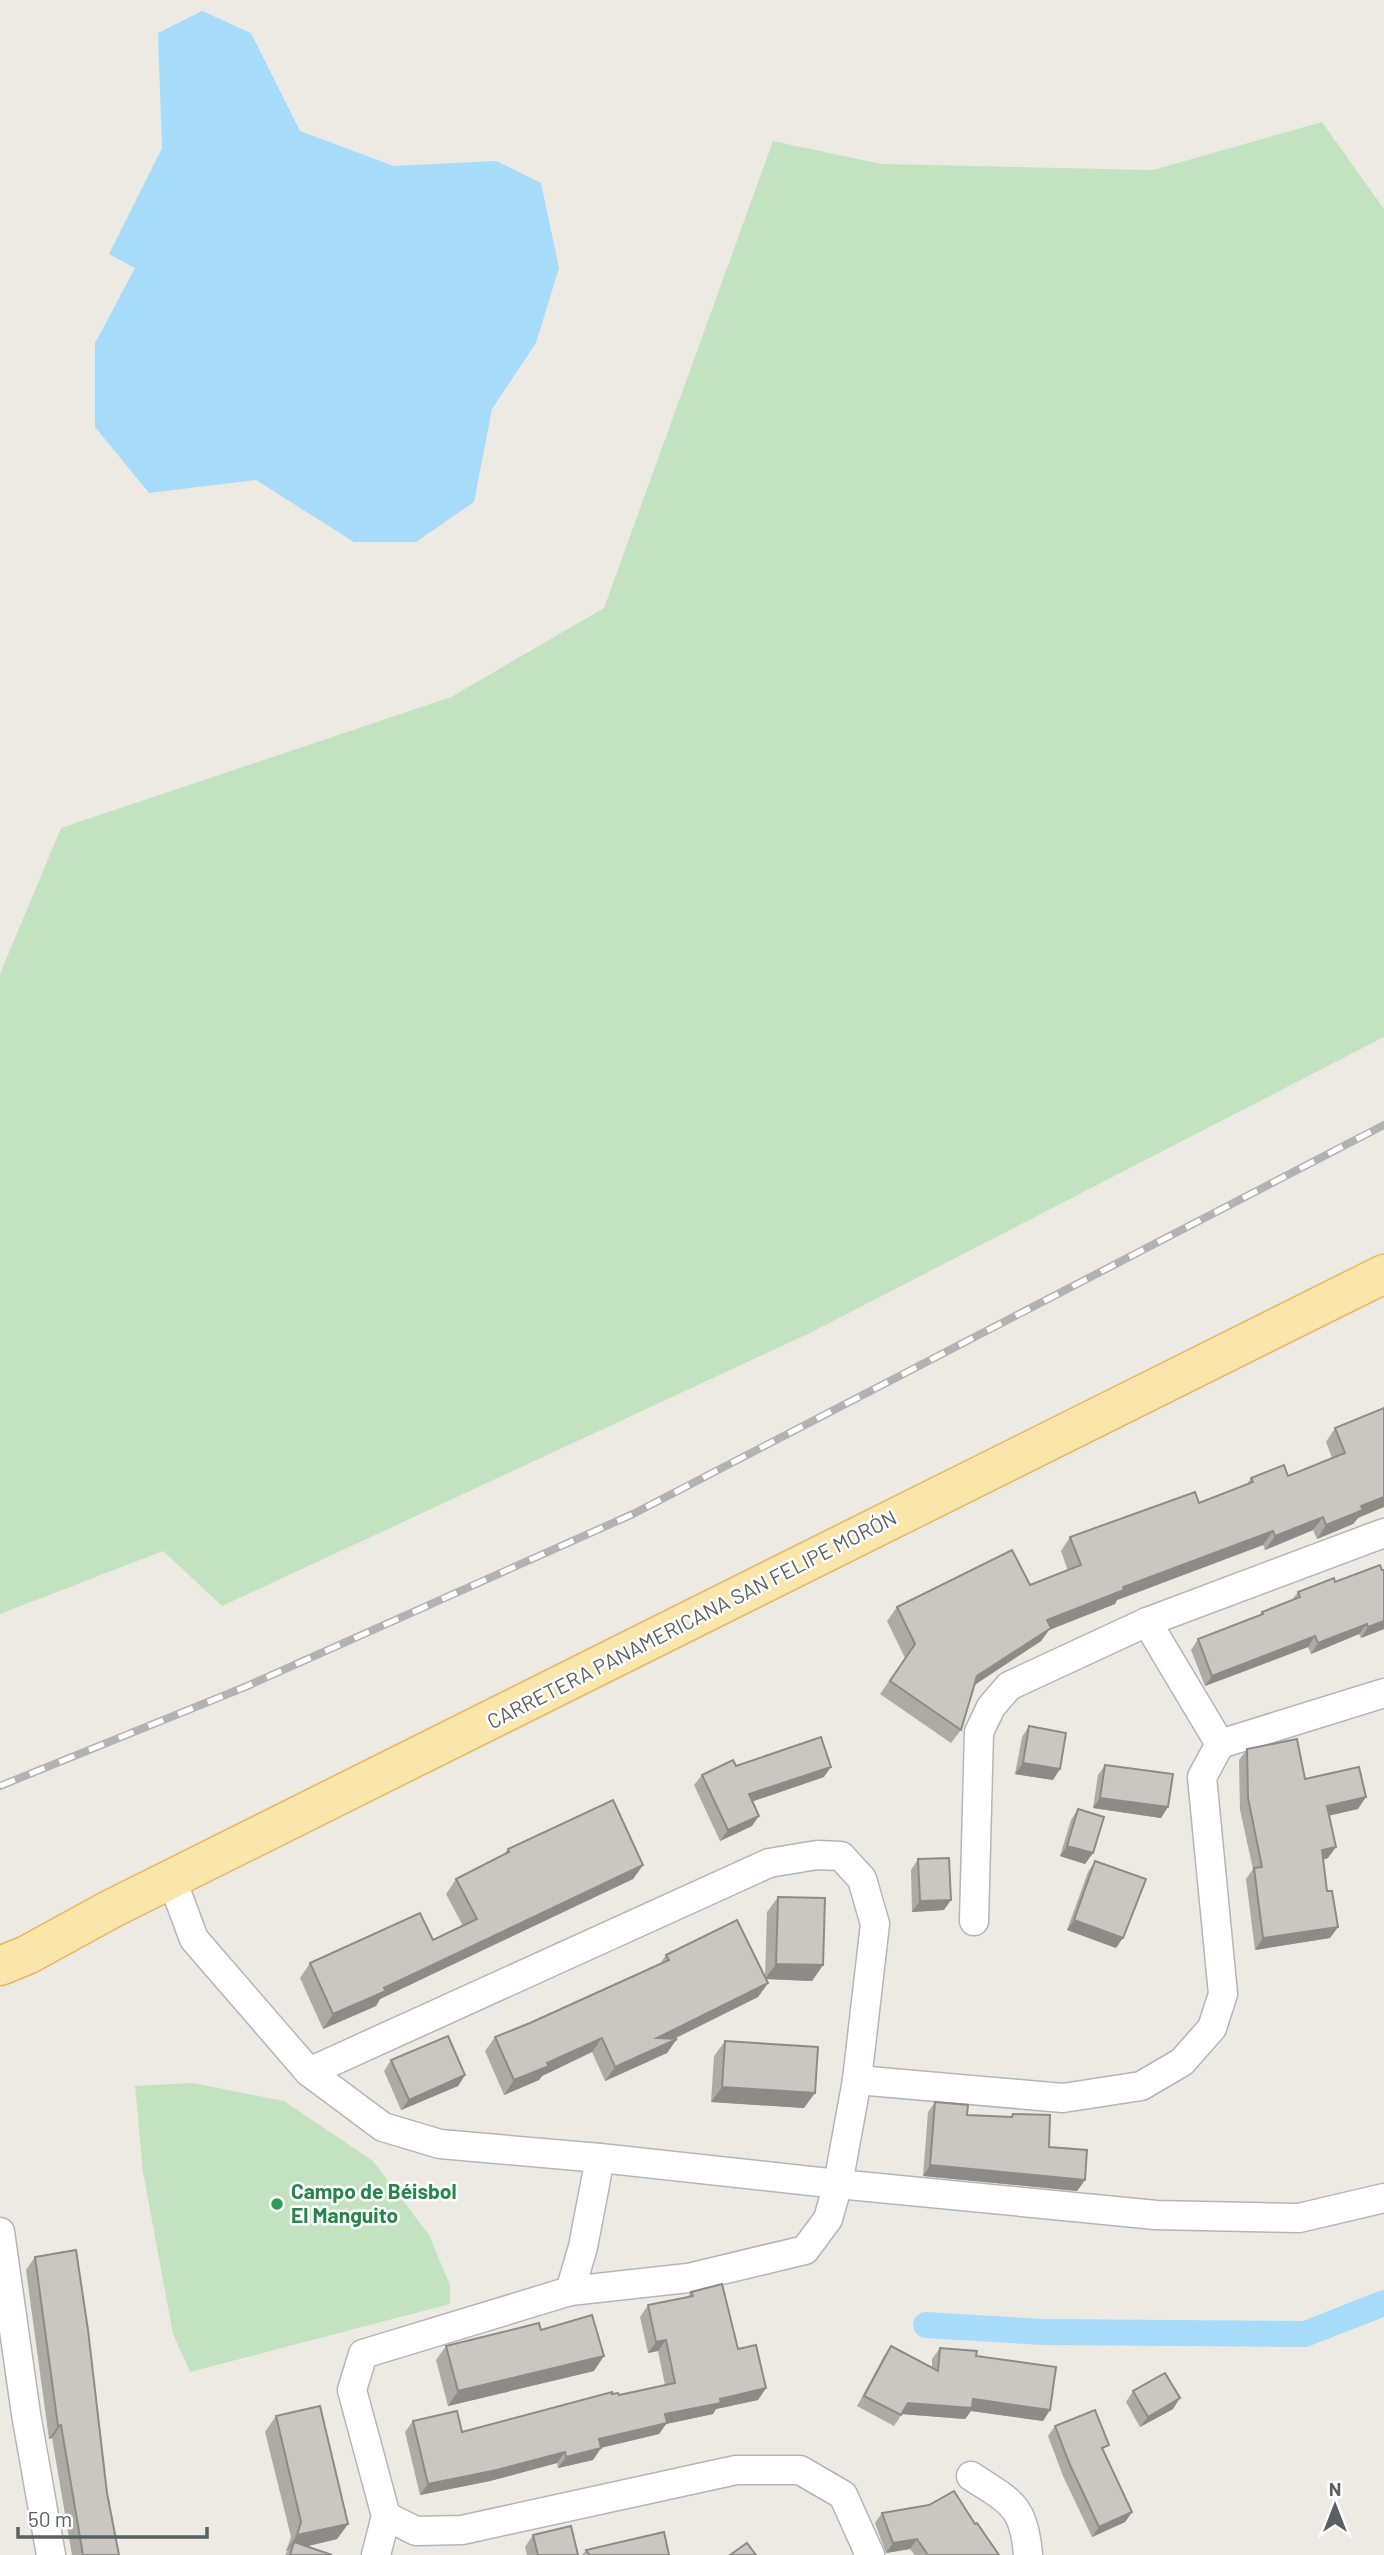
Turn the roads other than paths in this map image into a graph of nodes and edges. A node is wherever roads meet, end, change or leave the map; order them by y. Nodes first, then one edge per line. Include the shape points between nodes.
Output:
1 (1384, 1274) edge
2 (1384, 1533) edge
3 (1147, 1622) junction
4 (1384, 1693) edge
5 (1220, 1744) junction
6 (172, 1880) junction
7 (974, 1920) dead end
8 (0, 1966) edge
9 (309, 2072) junction
10 (857, 2080) junction
11 (600, 2158) junction
12 (838, 2185) junction
13 (1384, 2198) edge
14 (0, 2232) edge
15 (570, 2291) junction
16 (971, 2476) dead end
17 (386, 2515) junction
18 (51, 2555) edge
19 (376, 2555) edge
20 (870, 2555) edge
21 (1028, 2555) edge

1 - 6 main road, CARRETERA PANAMERICANA SAN FELIPE MORÓN
2 - 3 street
3 - 5 street
3 - 7 street via 1009,1686 991,1706 979,1732
4 - 5 street
5 - 10 street via 1202,1777 1223,1994 1212,2028 1182,2062 1141,2086 1063,2098
6 - 8 main road, CARRETERA PANAMERICANA SAN FELIPE MORÓN
6 - 9 street via 194,1939
9 - 10 street via 769,1863 817,1855 841,1856 862,1879 875,1924
9 - 11 street via 383,2127 440,2144
10 - 12 street
11 - 12 street
11 - 15 street
12 - 13 street via 1182,2215 1299,2218
12 - 15 street via 828,2219 805,2250 688,2278
14 - 18 street
15 - 17 street via 363,2354 352,2390
16 - 21 street via 1015,2505 1027,2534
17 - 19 street
17 - 20 street via 416,2531 462,2530 736,2470 800,2470 843,2495

